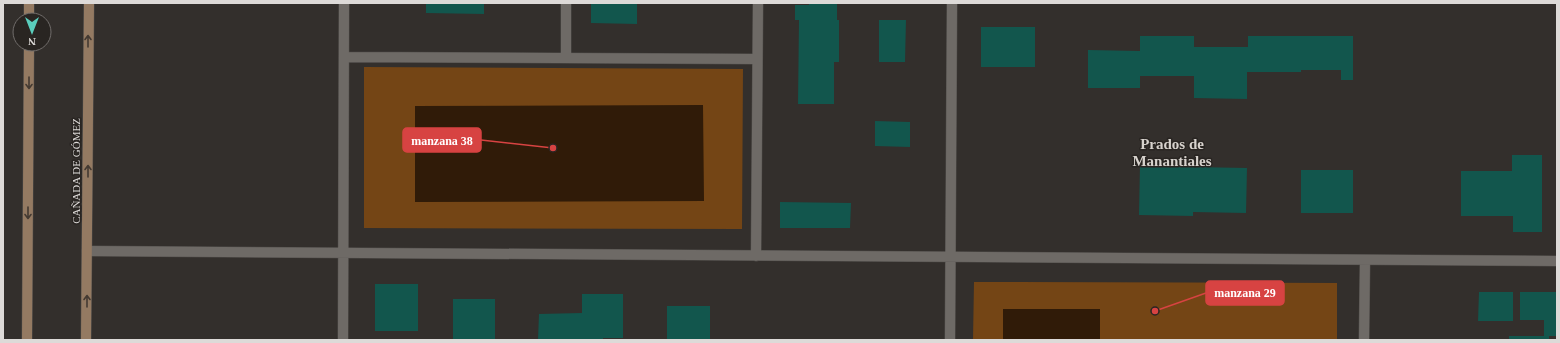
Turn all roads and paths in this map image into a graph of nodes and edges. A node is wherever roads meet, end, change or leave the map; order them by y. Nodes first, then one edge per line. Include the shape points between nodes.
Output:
1 (89, 3) edge
2 (344, 3) edge
3 (566, 3) edge
4 (758, 3) edge
5 (952, 3) edge
6 (29, 52) edge
7 (344, 57) junction
8 (566, 58) junction
9 (757, 59) junction
10 (87, 252) junction
11 (342, 253) junction
12 (756, 256) junction
13 (950, 257) junction
14 (1365, 260) junction
15 (1557, 261) edge
16 (27, 340) edge
17 (86, 340) edge
18 (343, 340) edge
19 (950, 340) edge
20 (1364, 340) edge

10 -> 1 main road, CAÑADA DE GÓMEZ
2 - 7 street
3 - 8 street
4 - 9 street
5 - 13 street
6 -> 16 main road
7 - 8 street
7 - 11 street
8 - 9 street
9 - 12 street
10 - 11 street
17 -> 10 main road, CAÑADA DE GÓMEZ
11 - 12 street
11 - 18 street
12 - 13 street
13 - 14 street
13 - 19 street
14 - 15 street
14 - 20 street

